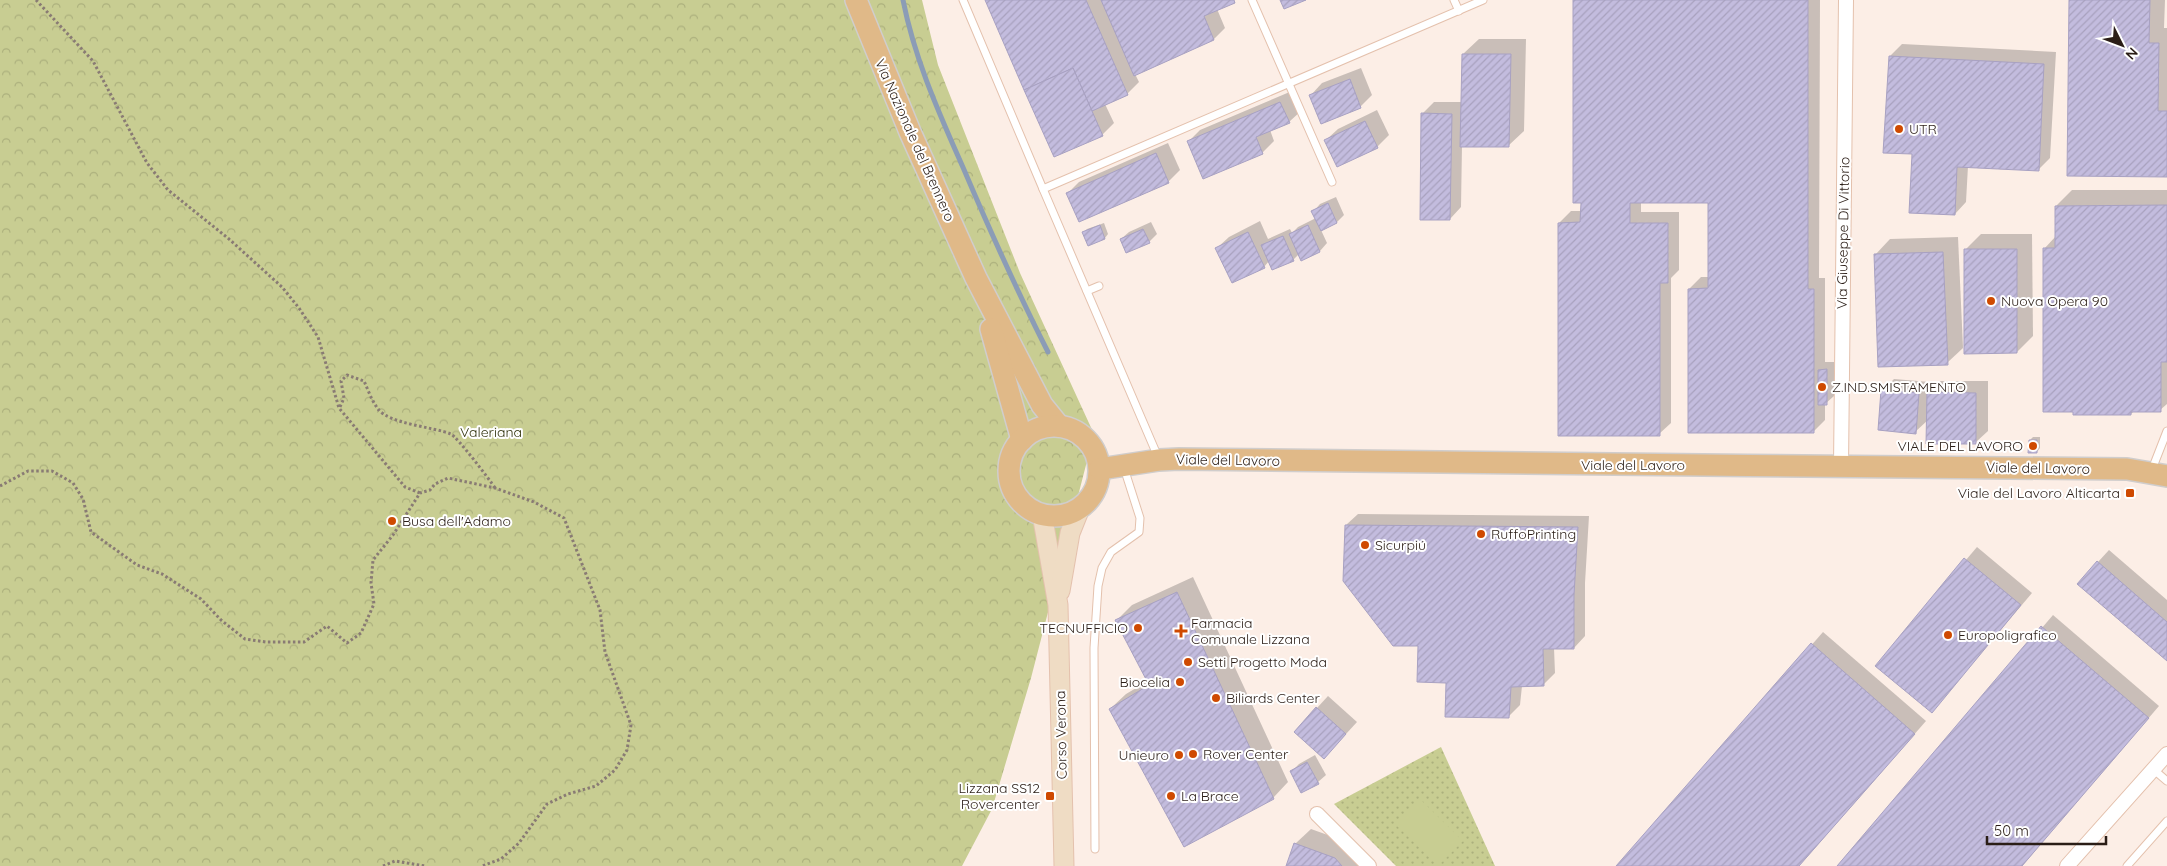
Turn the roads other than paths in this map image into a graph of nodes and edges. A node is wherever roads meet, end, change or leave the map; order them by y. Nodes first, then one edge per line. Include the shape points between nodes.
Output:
1 (856, 0) edge
2 (963, 0) edge
3 (1252, 0) edge
4 (1454, 0) edge
5 (1483, 0) edge
6 (1846, 0) edge
7 (1458, 10) junction
8 (1289, 84) junction
9 (1332, 182) dead end
10 (1043, 189) junction
11 (976, 278) junction
12 (1099, 286) dead end
13 (1087, 291) junction
14 (1059, 426) junction
15 (2167, 432) edge
16 (1022, 440) junction
17 (1159, 460) junction
18 (1124, 465) junction
19 (1841, 466) junction
20 (1100, 469) junction
21 (2159, 474) edge
22 (1080, 508) junction
23 (1042, 514) junction
24 (1058, 605) junction
25 (2167, 754) edge
26 (2153, 769) junction
27 (2167, 781) edge
28 (1317, 814) dead end
29 (2167, 821) edge
30 (1095, 849) dead end
31 (1064, 866) edge
32 (1369, 866) edge
33 (2067, 866) edge
34 (2127, 866) edge

1 - 11 main road, Via Nazionale del Brennero via 910,132
2 - 10 lane
3 - 8 lane
4 - 7 lane
5 - 7 lane
6 - 19 street, Via Giuseppe Di Vittorio
7 - 8 lane
8 - 9 lane
8 - 10 lane
10 - 13 lane
11 - 14 main road, Via Nazionale del Brennero via 1042,405
11 - 16 main road, Via Nazionale del Brennero
12 - 13 lane
13 - 17 lane
14 - 16 main road via 1039,429
14 - 20 main road via 1074,430 1087,440 1096,453
15 - 21 lane
16 - 23 main road via 1013,453 1009,468 1011,483 1028,508
17 - 18 main road, Viale del Lavoro
17 - 19 main road, Viale del Lavoro
18 - 20 main road, Viale del Lavoro
18 - 30 lane via 1140,518 1139,532 1111,552 1102,568 1098,586 1094,648
19 - 21 main road, Viale del Lavoro via 2127,469
20 - 22 main road via 1098,484 1091,498
22 - 23 main road via 1062,516
22 - 24 main road via 1070,533
23 - 24 main road
24 - 31 main road, Corso Verona
25 - 26 street
26 - 27 lane
26 - 33 street
28 - 32 street
29 - 34 lane

